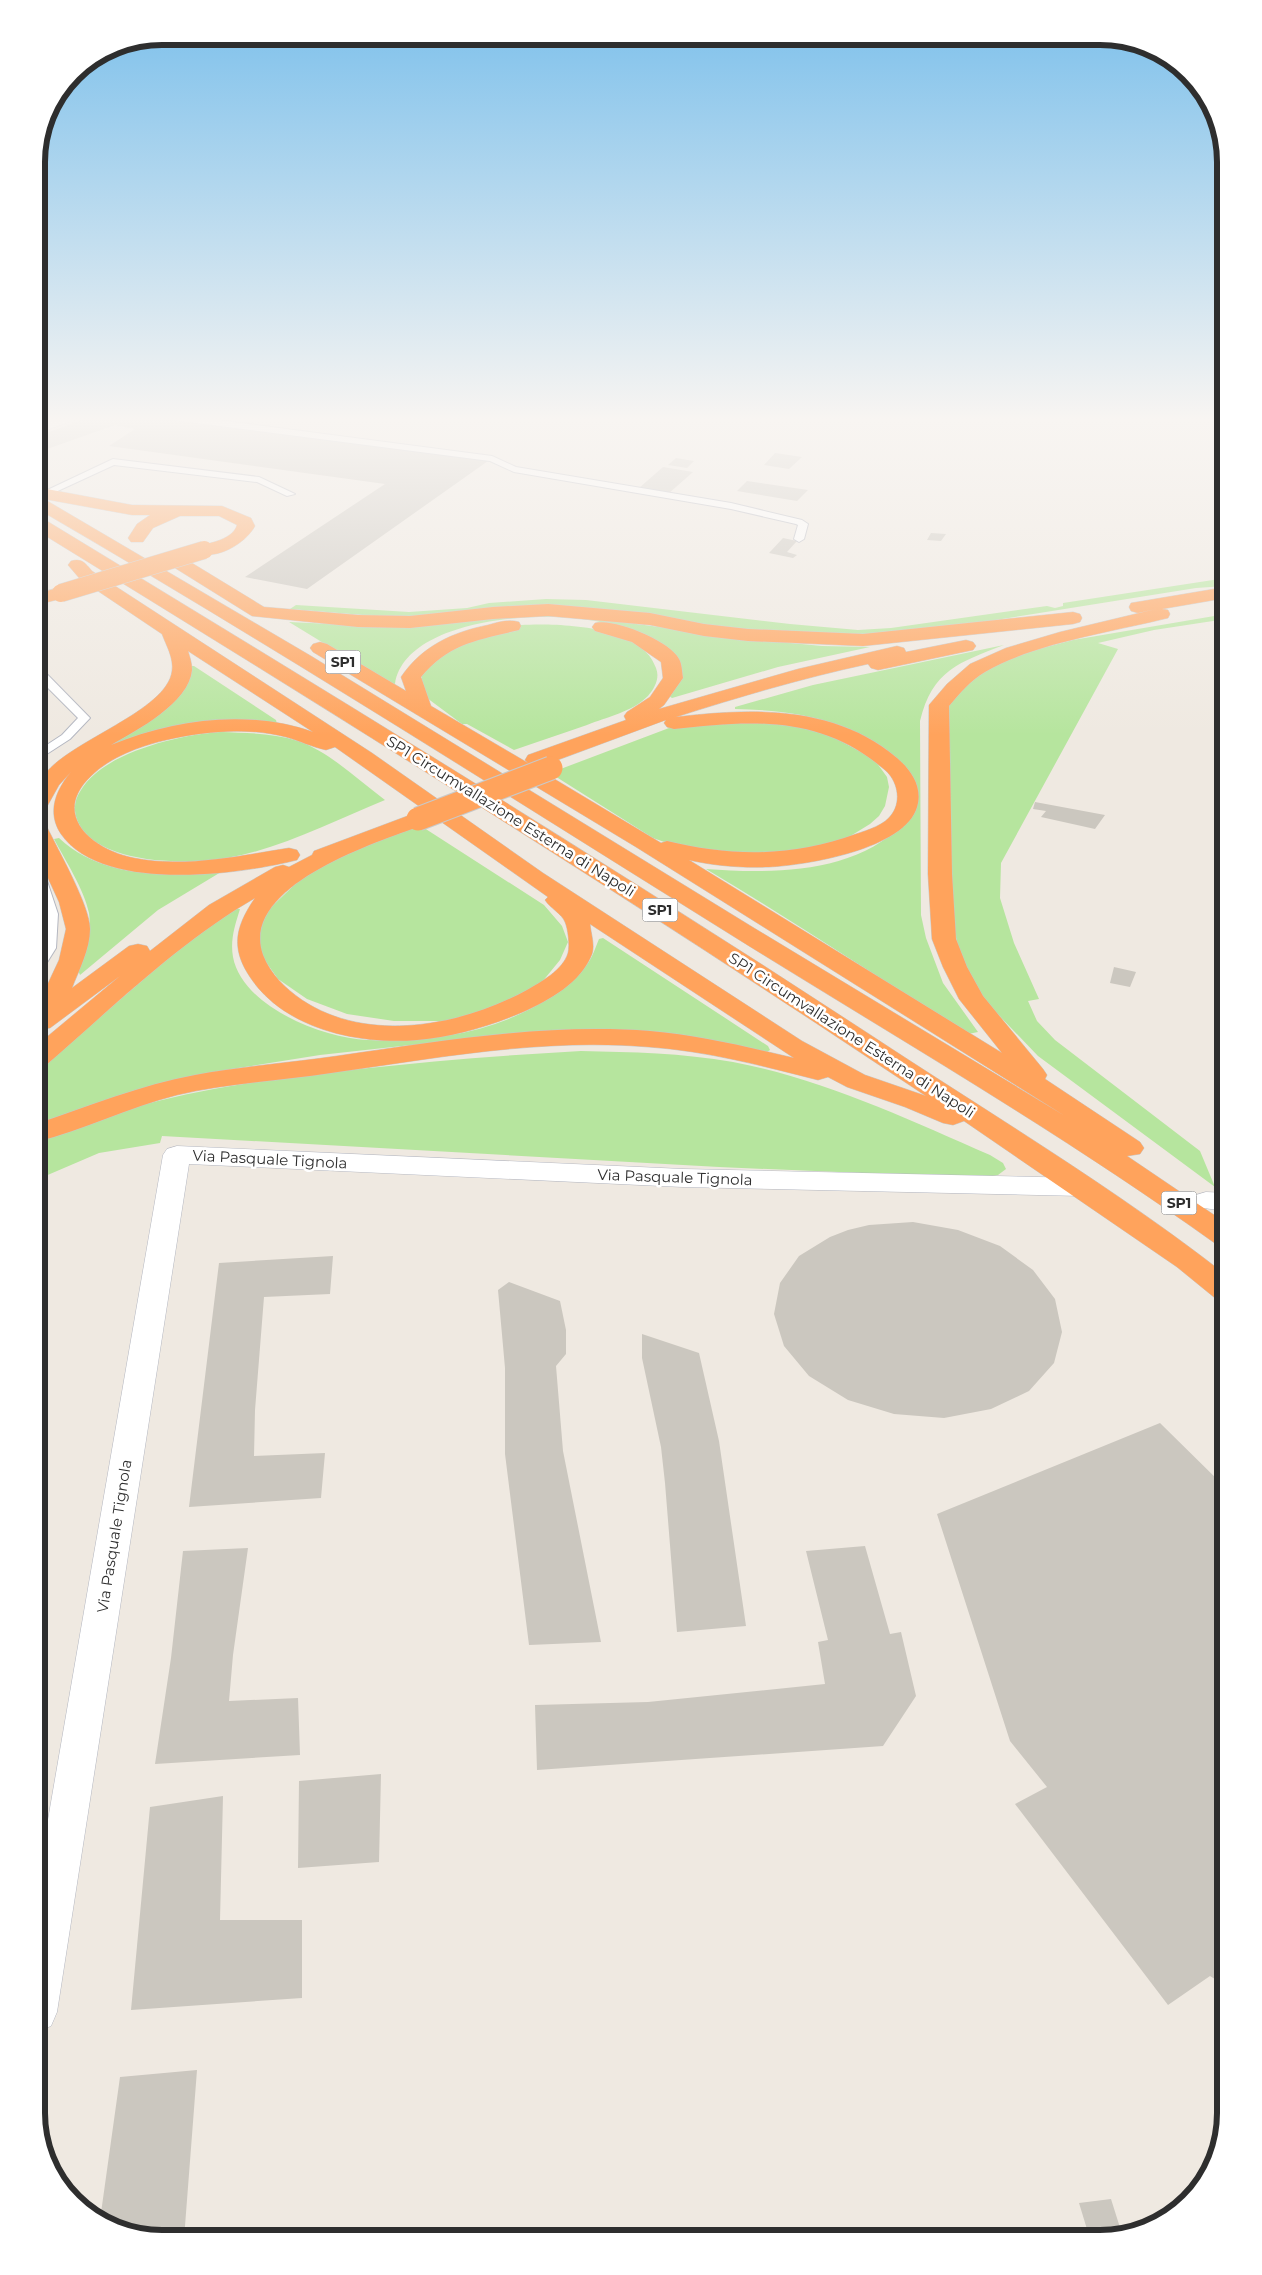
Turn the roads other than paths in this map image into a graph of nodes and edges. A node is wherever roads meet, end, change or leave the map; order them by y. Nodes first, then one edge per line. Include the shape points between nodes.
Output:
1 (83, 522) edge
2 (108, 522) edge
3 (149, 522) edge
4 (243, 522) edge
5 (797, 522) edge
6 (45, 528) edge
7 (137, 538) junction
8 (799, 539) dead end
9 (80, 549) junction
10 (1217, 594) edge
11 (45, 597) edge
12 (1217, 605) edge
13 (259, 612) junction
14 (1161, 614) junction
15 (1074, 618) junction
16 (170, 631) junction
17 (45, 679) edge
18 (422, 709) junction
19 (664, 725) junction
20 (616, 728) junction
21 (45, 752) edge
22 (364, 757) junction
23 (543, 764) junction
24 (45, 790) edge
25 (411, 815) junction
26 (644, 842) junction
27 (45, 846) edge
28 (340, 849) junction
29 (288, 855) junction
30 (535, 878) junction
31 (45, 893) edge
32 (45, 954) edge
33 (45, 1014) edge
34 (45, 1019) edge
35 (45, 1052) edge
36 (856, 1081) junction
37 (1049, 1093) junction
38 (45, 1131) edge
39 (1019, 1145) junction
40 (1096, 1148) junction
41 (1082, 1187) junction
42 (1217, 1205) edge
43 (1217, 1231) edge
44 (1217, 1284) edge
45 (45, 1957) edge

1 - 40 highway, SP1 Circumvallazione Esterna di Napoli / SP1
2 - 7 highway, SP1
3 - 7 highway via 142,527
4 - 11 highway, bridge via 246,526 233,540
5 - 8 lane via 803,524
6 - 9 highway, SP1 Circumvallazione Esterna di Napoli / SP1
7 - 13 highway, SP1
9 - 16 highway, SP1 via 76,564 86,575
9 - 39 highway, SP1 Circumvallazione Esterna di Napoli / SP1 via 355,717 746,965
10 - 15 highway
12 - 14 highway
13 - 15 highway via 410,622 548,610 650,619 704,630 863,640
13 - 18 highway, SP1
14 - 19 highway via 1074,625 917,656 748,696
14 - 37 highway via 1012,652 977,668 939,705 940,874 944,938 972,999
15 - 20 highway via 843,663 738,690
16 - 22 highway, SP1
16 - 24 highway via 182,672 174,692 148,714 89,748 59,771
17 - 21 lane via 84,718 66,737
18 - 20 highway via 411,677 424,660 446,643 494,628 538,622 580,623 616,629 646,640 670,660 673,678 657,701
18 - 26 highway, SP1
19 - 23 highway
19 - 26 highway via 711,718 756,717 830,728 872,747 900,771 907,784 905,813 893,826 848,846 820,855 790,859 722,859 690,855
20 - 23 highway
22 - 29 highway via 286,731 242,726 202,727 168,733 125,747 93,763 71,784 63,803 63,821 69,832 82,845 112,859 148,867 203,867
22 - 30 highway, SP1
23 - 25 highway, bridge
25 - 28 highway
25 - 29 highway
26 - 37 highway
27 - 33 highway via 71,902 78,929 68,968
28 - 30 highway via 294,873 274,890 256,915 249,938 251,955 261,976 283,1000 324,1021 364,1030 403,1033 486,1018 533,998 565,976 580,953 577,920
28 - 35 highway via 272,877 217,910 167,948
29 - 34 highway via 244,875 197,905
30 - 36 highway, SP1 via 794,1047
31 - 32 lane via 52,914 49,948
36 - 38 highway via 736,1052 649,1039 561,1038 416,1051 336,1065 238,1076 173,1088
36 - 39 highway, SP1 via 915,1101
37 - 40 highway
37 - 42 highway
39 - 41 highway, SP1 Circumvallazione Esterna di Napoli / SP1
40 - 43 highway, SP1 Circumvallazione Esterna di Napoli / SP1
41 - 44 highway, SP1 Circumvallazione Esterna di Napoli / SP1
41 - 45 street, Via Pasquale Tignola via 683,1178 177,1155

